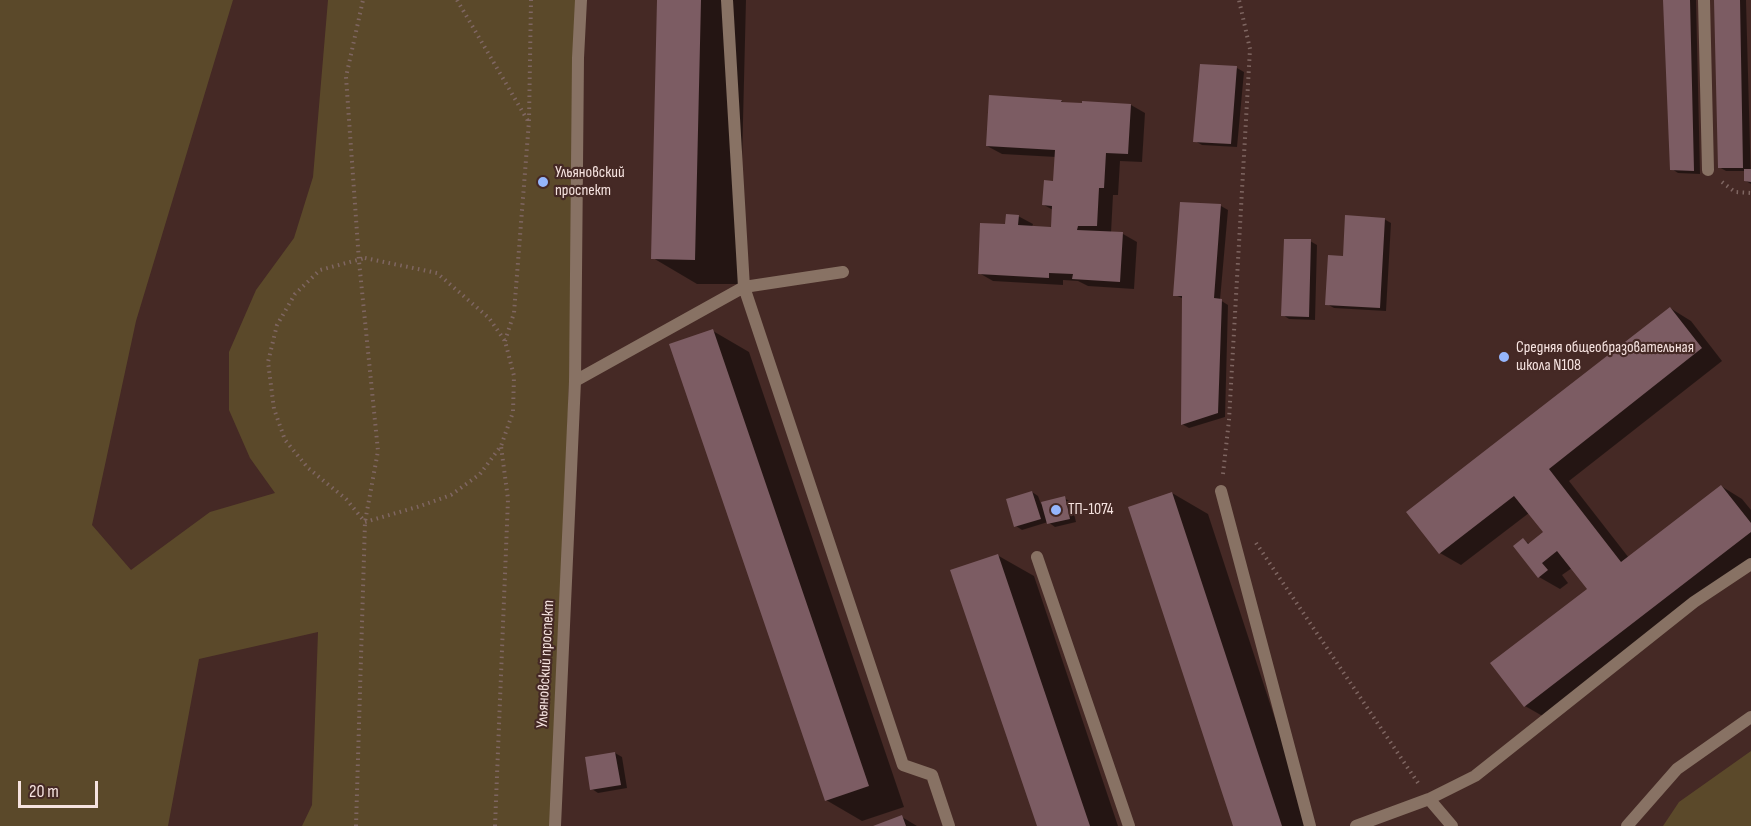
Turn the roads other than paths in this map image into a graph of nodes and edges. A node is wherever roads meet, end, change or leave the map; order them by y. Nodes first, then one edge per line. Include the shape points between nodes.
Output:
1 (581, 0) edge
2 (727, 0) edge
3 (1704, 0) edge
4 (1708, 170) road end
5 (843, 272) dead end
6 (744, 287) junction
7 (575, 381) junction
8 (1221, 491) road end
9 (1037, 557) dead end
10 (1751, 564) edge
11 (1751, 717) edge
12 (1429, 799) junction
13 (555, 826) edge
14 (949, 826) edge
15 (1129, 826) edge
16 (1310, 826) edge
17 (1356, 826) edge
18 (1452, 826) edge
19 (1627, 826) edge

1 - 7 street, Ульяновский проспект
2 - 6 street
3 - 4 street
5 - 6 street
6 - 7 street
6 - 14 street via 903,765 932,775
7 - 13 street, Ульяновский проспект
8 - 16 street
9 - 15 street
10 - 12 street via 1694,602 1475,776
11 - 19 street via 1677,769
12 - 17 street
12 - 18 street

